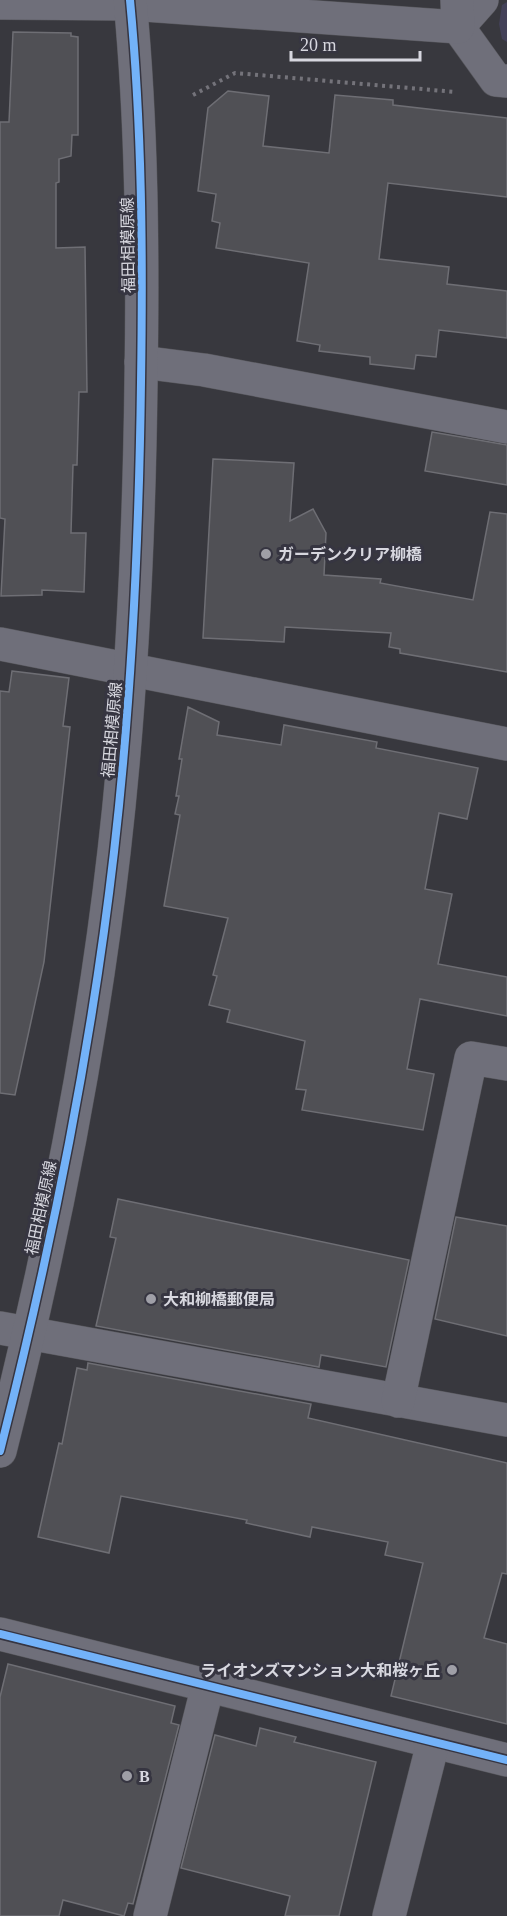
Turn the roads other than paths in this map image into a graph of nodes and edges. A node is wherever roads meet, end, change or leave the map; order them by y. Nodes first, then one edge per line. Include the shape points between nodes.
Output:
1 (482, 0) edge
2 (130, 2) edge
3 (0, 3) edge
4 (457, 13) edge
5 (501, 80) edge
6 (141, 362) junction
7 (507, 427) edge
8 (0, 644) edge
9 (131, 668) junction
10 (507, 744) edge
11 (507, 1064) edge
12 (15, 1330) edge
13 (398, 1401) junction
14 (507, 1420) edge
15 (0, 1451) edge
16 (0, 1634) edge
17 (208, 1685) junction
18 (433, 1743) junction
19 (507, 1760) edge
20 (150, 1916) edge
21 (389, 1916) edge

1 - 4 street
2 - 3 street
2 - 4 street
2 - 6 street, 福田相模原線 via 143,238
4 - 5 street
6 - 7 street via 204,370
6 - 9 street, 福田相模原線 via 140,524
8 - 9 street
9 - 10 street
9 - 12 street, 福田相模原線 via 114,852 79,1088
11 - 13 street via 471,1058
12 - 13 street
12 - 15 street, 福田相模原線
13 - 14 street
16 - 17 street
17 - 18 street
17 - 20 street
18 - 19 street
18 - 21 street

